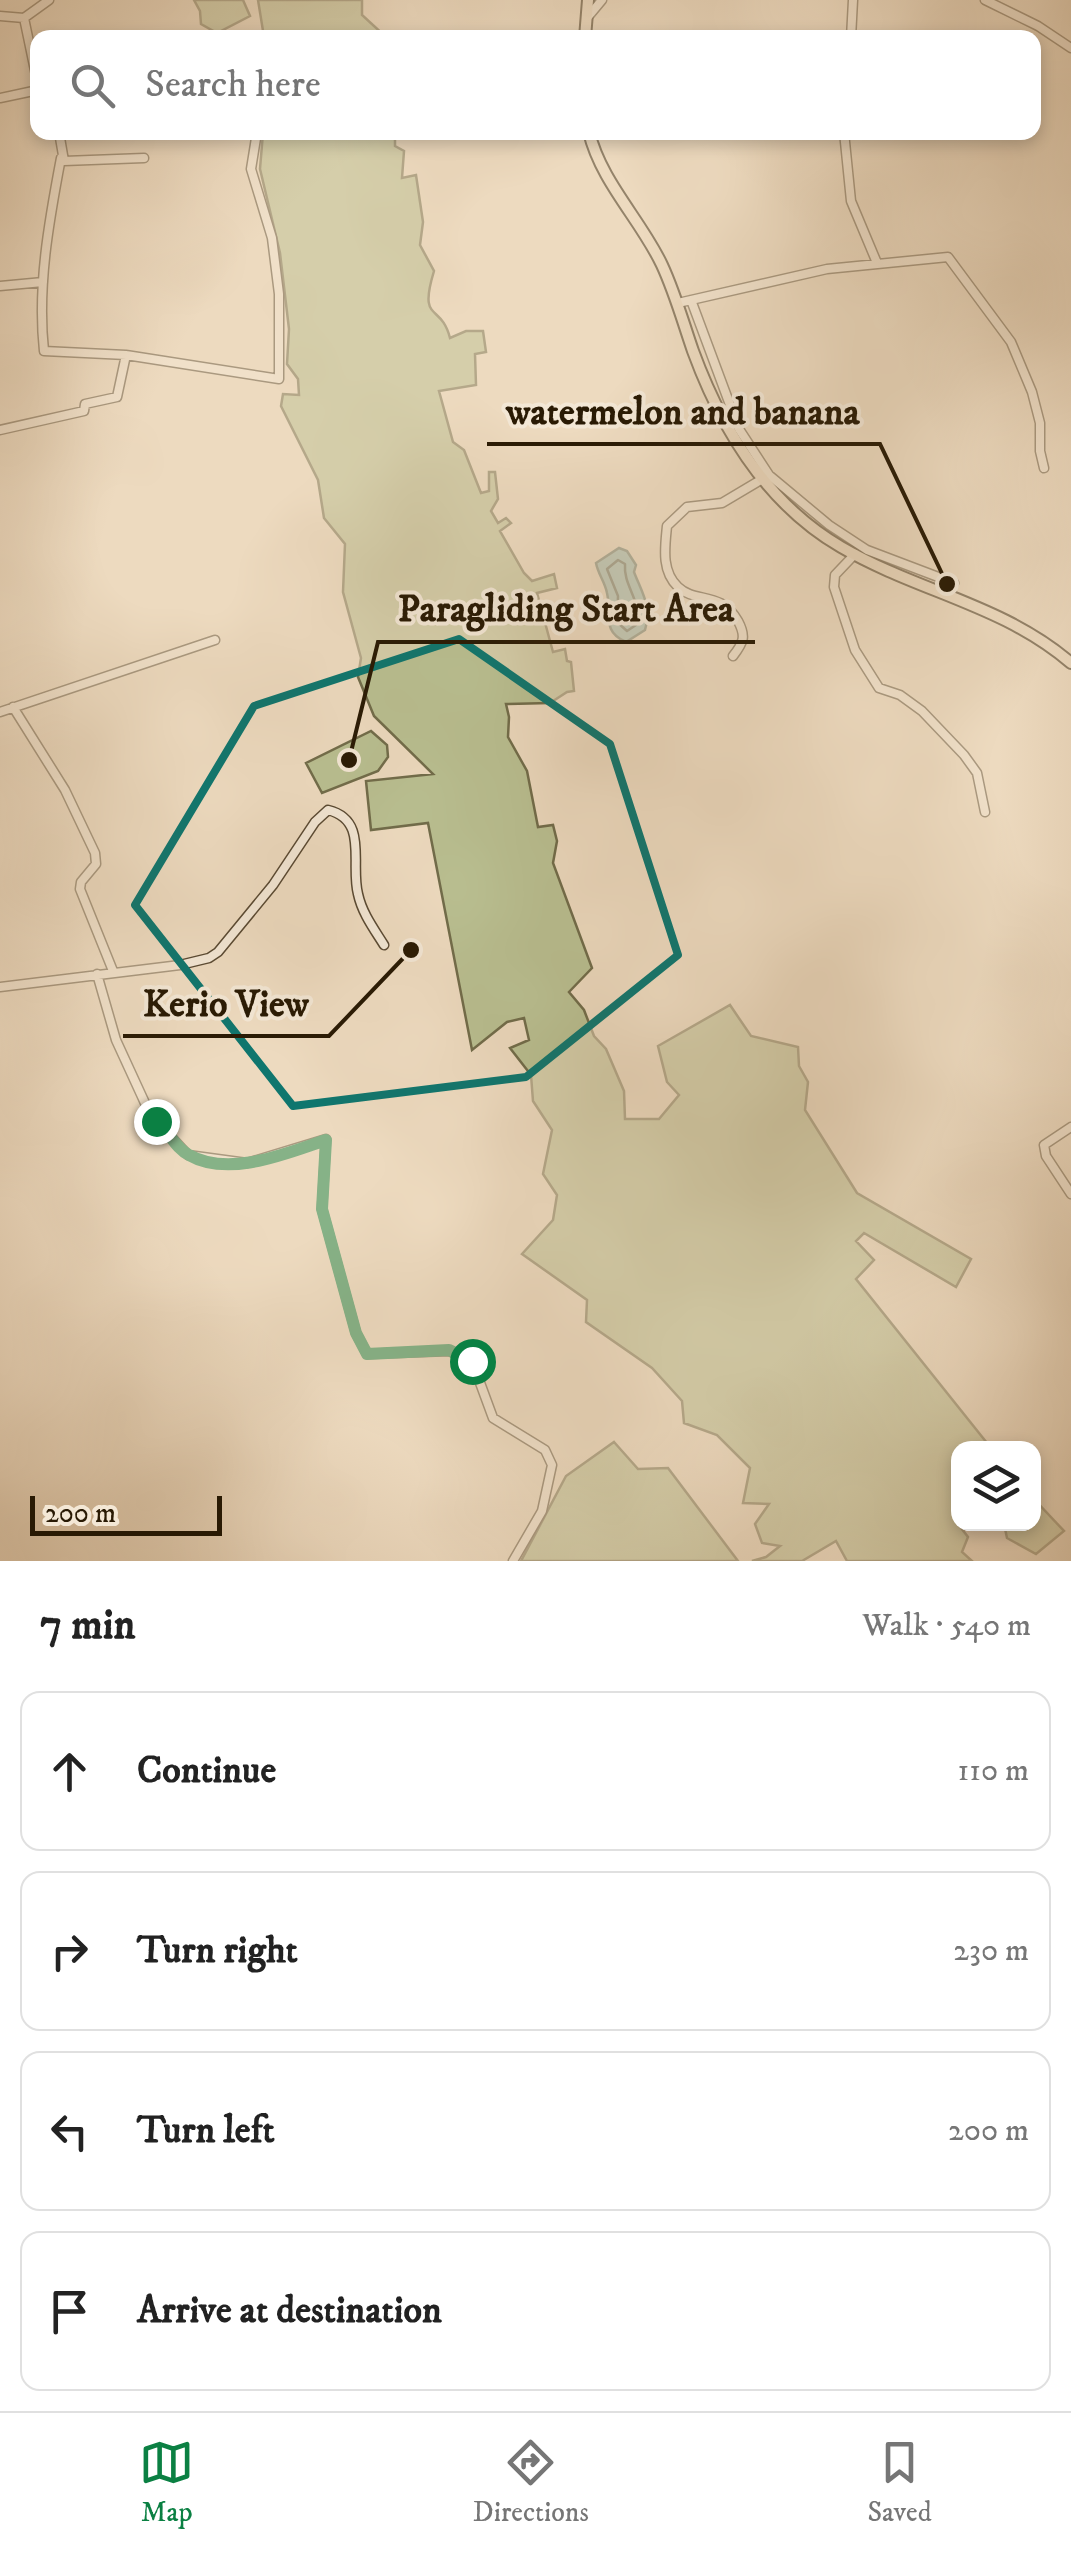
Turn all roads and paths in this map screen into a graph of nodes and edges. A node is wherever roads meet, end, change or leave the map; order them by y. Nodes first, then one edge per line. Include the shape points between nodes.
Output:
1 (49, 0) edge
2 (588, 0) edge
3 (602, 0) edge
4 (853, 0) edge
5 (985, 0) edge
6 (0, 16) edge
7 (24, 18) junction
8 (586, 18) junction
9 (585, 30) edge
10 (851, 30) edge
11 (30, 48) edge
12 (1071, 48) edge
13 (30, 90) edge
14 (0, 98) edge
15 (59, 140) edge
16 (256, 140) edge
17 (591, 140) edge
18 (845, 140) edge
19 (61, 158) junction
20 (144, 158) dead end
21 (878, 263) junction
22 (43, 282) junction
23 (0, 286) edge
24 (691, 300) junction
25 (678, 303) junction
26 (126, 356) junction
27 (0, 430) edge
28 (1044, 468) dead end
29 (765, 477) junction
30 (855, 554) junction
31 (954, 583) dead end
32 (215, 640) dead end
33 (733, 656) dead end
34 (1071, 663) edge
35 (14, 707) junction
36 (0, 712) edge
37 (985, 812) dead end
38 (384, 945) dead end
39 (113, 971) junction
40 (97, 974) junction
41 (0, 986) edge
42 (1071, 1126) edge
43 (1071, 1194) edge
44 (513, 1561) edge

1 - 7 street
2 - 8 main road
3 - 8 street
4 - 10 street
5 - 12 street
6 - 7 street
7 - 11 street
8 - 9 main road
13 - 14 street
15 - 19 street
16 - 26 street via 251,169 272,238 279,294 279,379
17 - 25 main road
18 - 21 street via 851,202
19 - 20 street
19 - 22 street
21 - 24 street
21 - 28 street via 953,260 1011,342 1035,402
22 - 23 street
22 - 26 street via 44,351
24 - 25 street
24 - 29 street via 739,429
25 - 29 main road via 713,401
26 - 27 street via 116,397
29 - 30 main road via 801,518
29 - 31 street via 868,550
29 - 33 street via 722,502 687,507 667,526 665,562 676,585 730,608 744,632
30 - 34 main road via 1024,628
30 - 37 street via 835,575 834,587 856,650 880,688 922,711 964,755 977,773
32 - 35 street
35 - 36 street
35 - 39 street via 95,853 96,864 80,889
38 - 39 street via 358,899 356,836 345,818 328,810 218,952 180,965
39 - 40 street
40 - 41 street
40 - 44 street via 116,1040 150,1114 188,1155 246,1163 326,1140 322,1209 367,1354 449,1350 472,1361 493,1418 545,1450 552,1465 542,1510
42 - 43 street via 1044,1145

